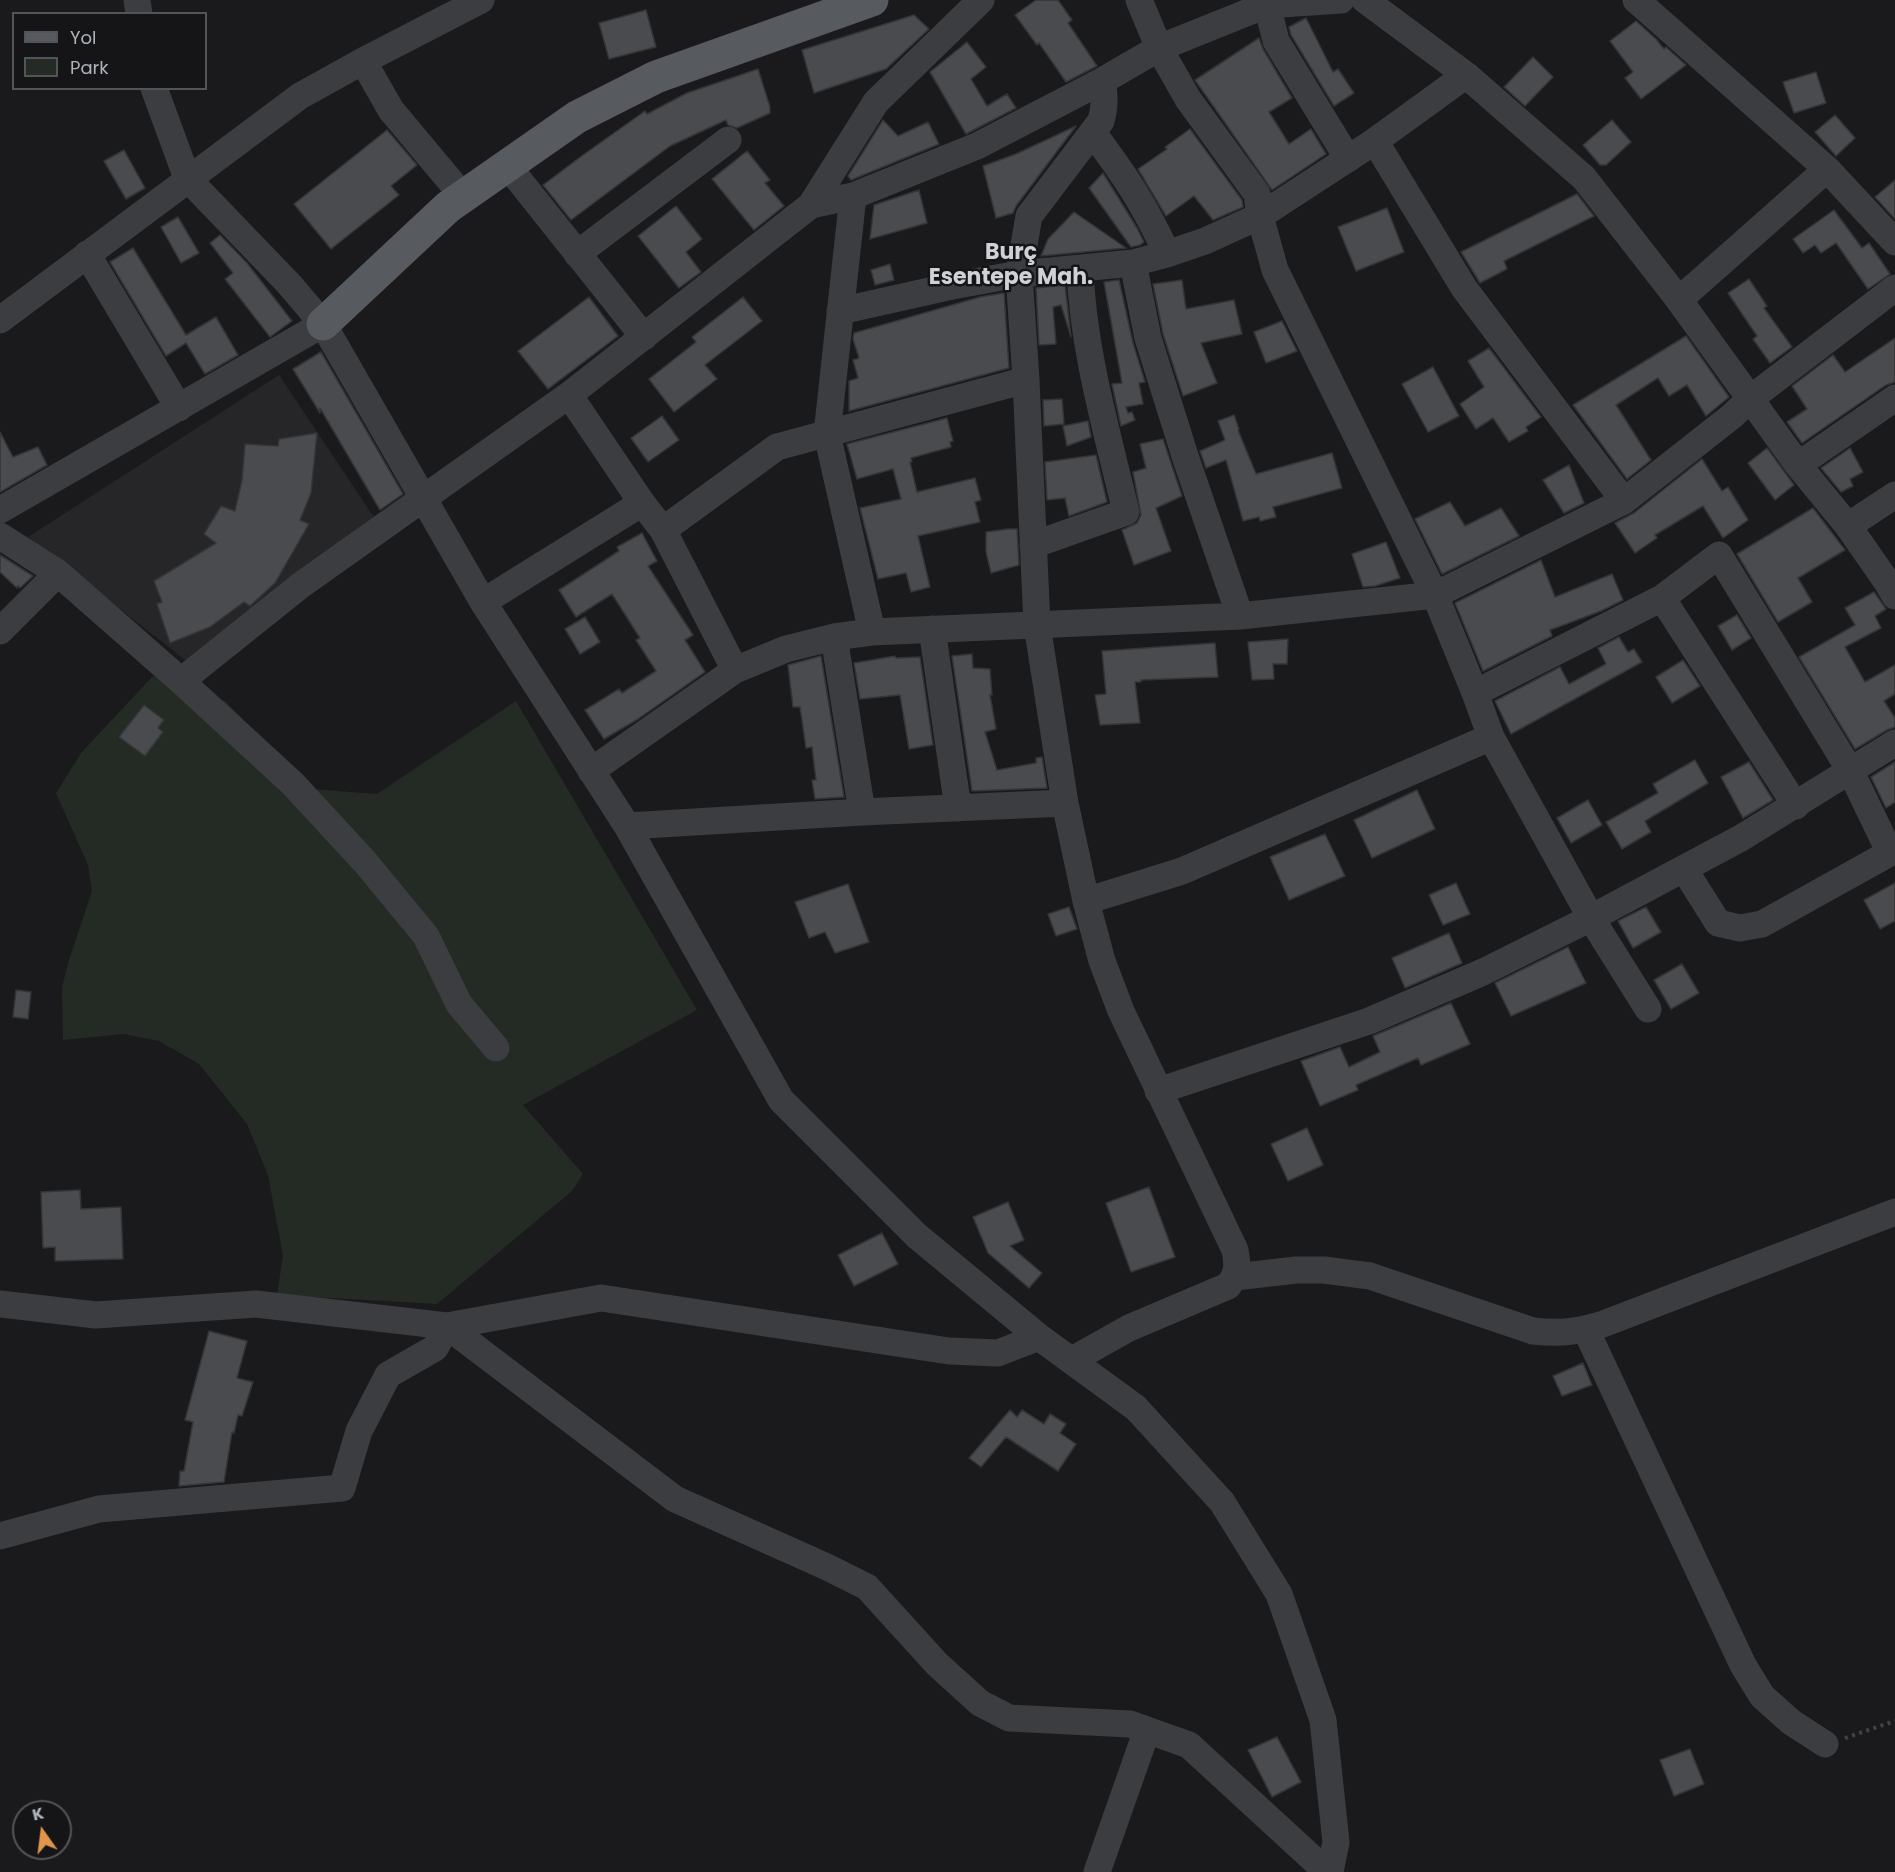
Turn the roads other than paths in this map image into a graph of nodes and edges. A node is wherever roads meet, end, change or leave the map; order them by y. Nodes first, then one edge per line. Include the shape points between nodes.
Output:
1 (481, 0) edge
2 (872, 0) edge
3 (981, 0) edge
4 (1139, 0) edge
5 (1341, 0) edge
6 (1365, 0) edge
7 (1636, 0) edge
8 (1266, 2) edge
9 (1159, 48) junction
10 (363, 61) junction
11 (1466, 75) junction
12 (1102, 81) junction
13 (155, 90) edge
14 (1093, 133) junction
15 (728, 140) dead end
16 (1375, 141) junction
17 (1348, 159) junction
18 (507, 165) junction
19 (1827, 169) junction
20 (187, 178) junction
21 (462, 195) junction
22 (853, 196) junction
23 (811, 205) junction
24 (1260, 216) junction
25 (1895, 242) edge
26 (87, 254) junction
27 (577, 254) junction
28 (1167, 254) junction
29 (1133, 263) junction
30 (1080, 268) junction
31 (1019, 274) junction
32 (1895, 288) edge
33 (1679, 300) junction
34 (840, 311) junction
35 (0, 320) edge
36 (323, 324) junction
37 (644, 337) junction
38 (1026, 381) junction
39 (569, 395) junction
40 (1895, 398) edge
41 (1750, 399) junction
42 (179, 408) junction
43 (827, 434) junction
44 (1798, 465) junction
45 (1895, 495) edge
46 (423, 497) junction
47 (1624, 501) junction
48 (642, 503) junction
49 (0, 510) edge
50 (1848, 526) junction
51 (663, 530) junction
52 (0, 536) edge
53 (1033, 545) junction
54 (58, 573) junction
55 (1435, 596) junction
56 (1895, 596) edge
57 (1662, 598) junction
58 (483, 602) junction
59 (1240, 616) junction
60 (1036, 625) junction
61 (932, 629) junction
62 (0, 631) edge
63 (872, 632) junction
64 (834, 637) junction
65 (735, 670) junction
66 (181, 681) junction
67 (1475, 693) junction
68 (1491, 737) junction
69 (1895, 743) edge
70 (591, 771) junction
71 (1851, 772) junction
72 (1065, 803) junction
73 (1796, 806) junction
74 (958, 808) junction
75 (862, 812) junction
76 (627, 826) junction
77 (1893, 851) edge
78 (1684, 869) junction
79 (1086, 901) junction
80 (1591, 918) junction
81 (1648, 1009) dead end
82 (496, 1048) dead end
83 (1158, 1090) junction
84 (1895, 1212) edge
85 (1236, 1277) junction
86 (0, 1304) edge
87 (447, 1326) junction
88 (1586, 1330) junction
89 (1039, 1337) junction
90 (1072, 1360) junction
91 (0, 1536) edge
92 (1147, 1730) junction
93 (1825, 1744) road end
94 (1098, 1872) edge
95 (1328, 1872) edge

1 - 10 street
2 - 18 main road via 656,76 577,117
3 - 23 street via 876,102
4 - 9 street
5 - 8 street
6 - 11 street
7 - 19 street
8 - 9 street
8 - 17 street via 1276,41
9 - 12 street
9 - 24 street via 1188,99 1257,194
10 - 20 street via 300,96
10 - 21 street via 391,110
11 - 16 street
11 - 33 street via 1584,178
12 - 14 street via 1105,107
12 - 22 street via 977,146
13 - 20 street
14 - 28 street via 1126,176
14 - 31 street via 1029,216
15 - 27 street
16 - 17 street
16 - 47 street via 1464,288
17 - 24 street
18 - 21 main road
18 - 27 street
19 - 25 street
19 - 33 street
20 - 26 street
20 - 36 street
21 - 36 main road
22 - 23 street
22 - 34 street
23 - 37 street
24 - 28 street
24 - 55 street via 1275,270
26 - 35 street
26 - 42 street
27 - 37 street
28 - 29 street
29 - 30 street
29 - 59 street via 1148,338
30 - 31 street
30 - 53 street via 1087,343 1126,512
31 - 34 street
31 - 38 street
32 - 41 street
33 - 41 street
34 - 43 street
36 - 42 street
36 - 46 street
37 - 39 street
38 - 43 street
38 - 53 street
39 - 46 street
39 - 48 street
40 - 44 street
41 - 44 street
41 - 47 street
42 - 49 street
43 - 51 street via 777,447
43 - 63 street
44 - 50 street
45 - 50 street
46 - 58 street
46 - 66 street via 301,585
47 - 55 street
48 - 51 street
48 - 58 street
50 - 56 street
51 - 65 street
52 - 54 street
53 - 60 street
54 - 62 street
54 - 66 street
55 - 59 street
55 - 67 street
57 - 67 street
57 - 71 street via 1719,555
57 - 73 street
58 - 70 street
59 - 60 street
60 - 61 street
60 - 72 street
61 - 63 street
61 - 74 street
63 - 64 street
64 - 65 street via 786,649
64 - 75 street
65 - 70 street
66 - 82 street via 293,784 365,862 426,936 459,1004
67 - 68 street
68 - 79 street via 1182,871
68 - 80 street
69 - 71 street
70 - 76 street
71 - 73 street
71 - 77 street
72 - 74 street
72 - 79 street
73 - 78 street
74 - 75 street
75 - 76 street
76 - 89 street via 781,1100 917,1236
77 - 78 street via 1762,924 1740,928 1718,923
78 - 80 street
79 - 83 street via 1102,961
80 - 81 street
80 - 83 street via 1483,972 1369,1021
83 - 85 street via 1235,1250
84 - 88 street
85 - 88 street via 1296,1270 1347,1272 1370,1276 1533,1331 1558,1334
85 - 90 street via 1228,1286 1129,1328
86 - 87 street via 96,1315 256,1304
87 - 89 street via 601,1298 949,1351 998,1353
87 - 91 street via 435,1348 388,1375 359,1431 342,1488 99,1509
87 - 92 street via 675,1498 867,1587 937,1664 980,1703 1009,1718 1130,1724
88 - 93 street via 1743,1665 1762,1696 1791,1722
89 - 90 street
90 - 95 street via 1136,1408 1222,1502 1279,1594 1323,1720 1336,1842
92 - 94 street
92 - 95 street via 1189,1745

